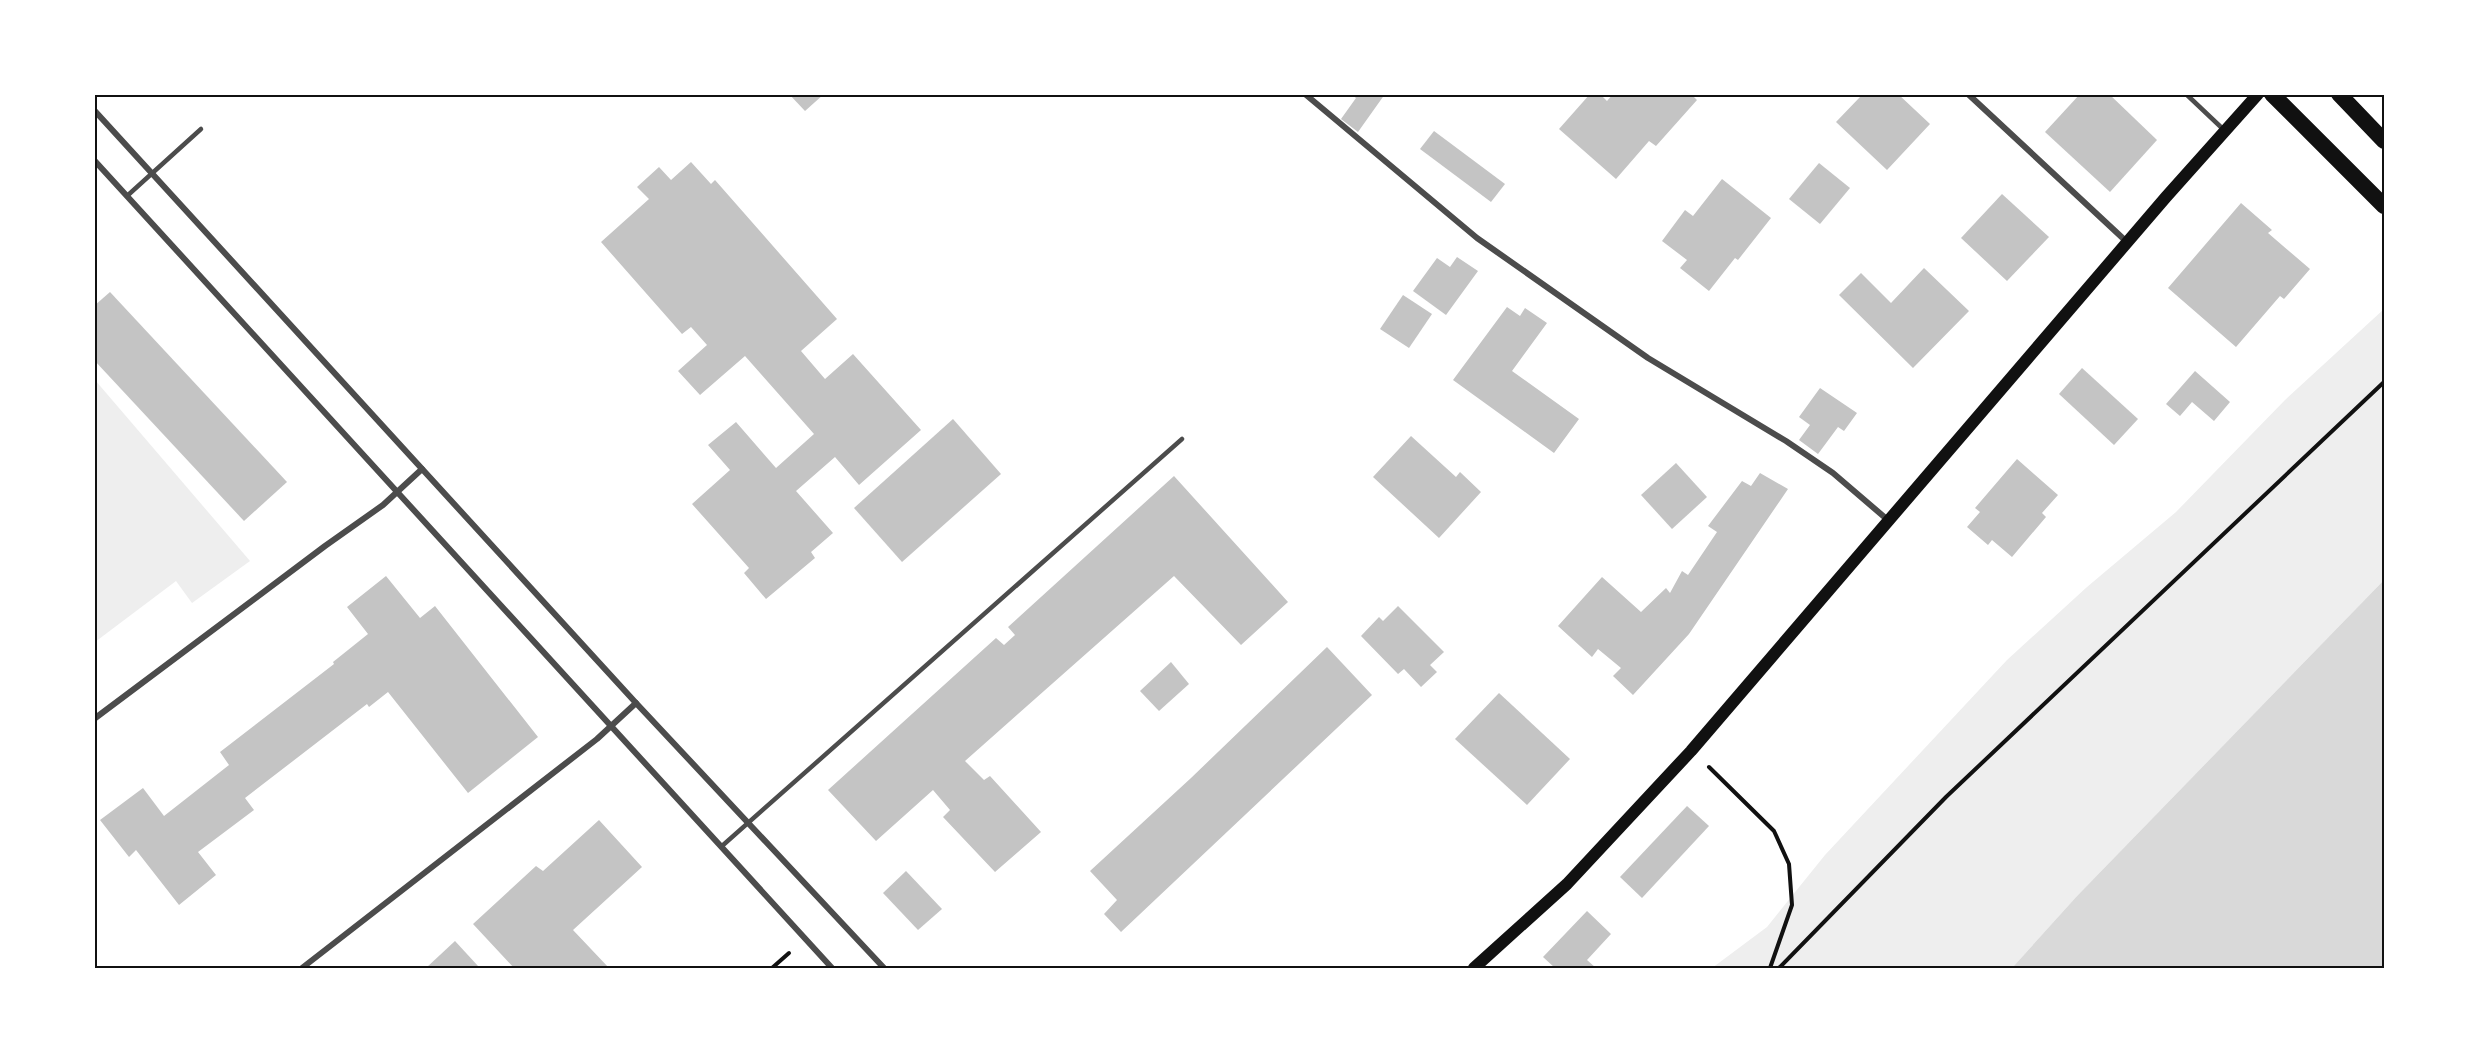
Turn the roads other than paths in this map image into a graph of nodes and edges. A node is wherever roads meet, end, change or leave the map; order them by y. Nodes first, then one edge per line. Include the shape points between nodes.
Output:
1 (1305, 94) edge
2 (1968, 94) edge
3 (2186, 94) edge
4 (2258, 94) edge
5 (2272, 94) edge
6 (2338, 94) edge
7 (94, 110) edge
8 (201, 129) dead end
9 (2226, 132) junction
10 (2385, 141) edge
11 (94, 160) edge
12 (152, 173) junction
13 (127, 196) junction
14 (2385, 206) edge
15 (2128, 243) junction
16 (1182, 439) dead end
17 (422, 469) junction
18 (396, 493) junction
19 (1889, 521) junction
20 (636, 703) junction
21 (94, 719) edge
22 (611, 726) junction
23 (749, 821) junction
24 (722, 846) junction
25 (302, 969) edge
26 (832, 969) edge
27 (884, 969) edge
28 (1474, 969) edge

1 - 19 street via 1477,238 1648,358 1833,473
2 - 15 street
3 - 9 lane
4 - 9 main road
5 - 14 highway
6 - 10 highway
7 - 12 street
8 - 12 lane
9 - 15 main road
11 - 13 street
12 - 13 lane
12 - 17 street
13 - 18 street
15 - 19 main road
16 - 23 lane
17 - 18 street
17 - 20 street
18 - 21 street
18 - 22 street
19 - 28 main road via 1691,751 1567,884
20 - 22 street
20 - 23 street
22 - 24 street
22 - 25 street
23 - 24 lane
23 - 27 street
24 - 26 street

